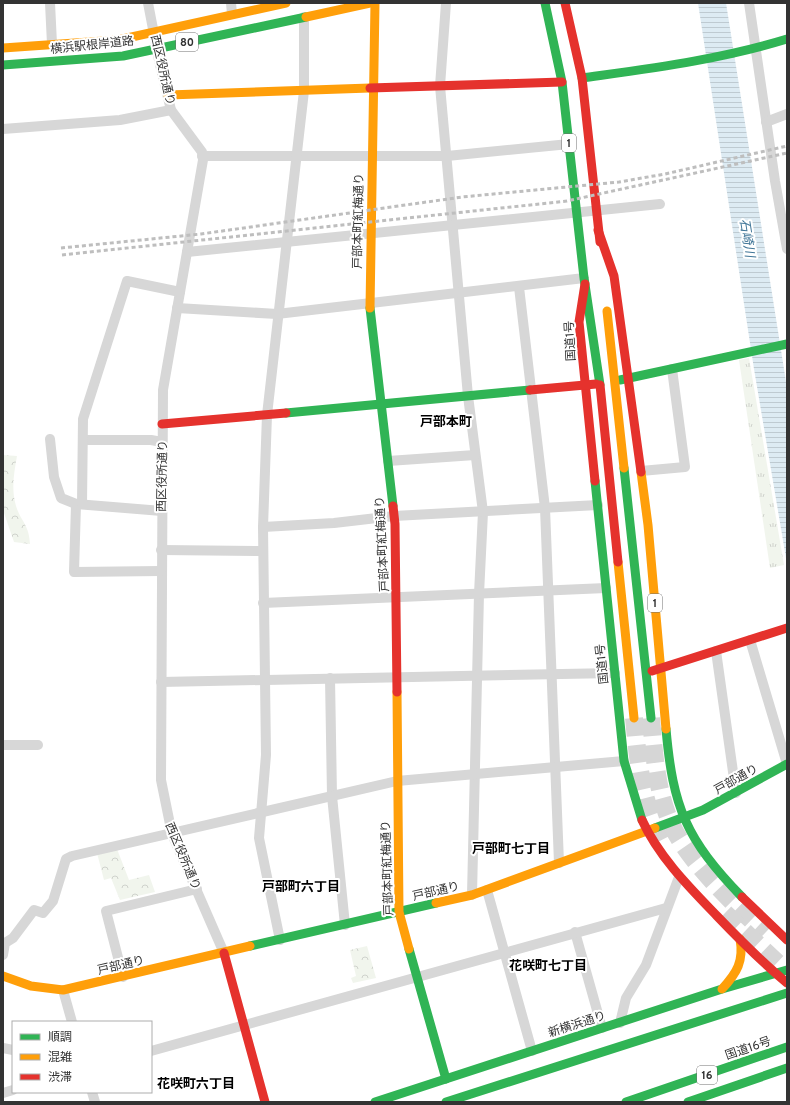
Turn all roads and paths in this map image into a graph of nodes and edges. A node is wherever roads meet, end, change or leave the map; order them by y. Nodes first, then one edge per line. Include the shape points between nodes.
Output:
1 (50, 3) edge
2 (148, 3) edge
3 (231, 3) edge
4 (286, 3) edge
5 (370, 3) edge
6 (375, 3) edge
7 (446, 3) edge
8 (545, 3) edge
9 (565, 3) edge
10 (749, 3) edge
11 (232, 14) junction
12 (304, 17) junction
13 (154, 32) junction
14 (787, 39) edge
15 (52, 44) junction
16 (3, 48) edge
17 (156, 49) junction
18 (756, 49) junction
19 (3, 65) edge
20 (582, 78) junction
21 (562, 82) junction
22 (440, 86) junction
23 (373, 88) junction
24 (304, 91) junction
25 (168, 96) junction
26 (171, 110) junction
27 (787, 114) edge
28 (766, 122) junction
29 (3, 129) edge
30 (570, 144) junction
31 (202, 156) junction
32 (296, 156) junction
33 (372, 156) junction
34 (447, 156) junction
35 (660, 204) dead end
36 (596, 210) junction
37 (577, 212) junction
38 (452, 224) junction
39 (598, 230) junction
40 (370, 233) junction
41 (286, 242) junction
42 (787, 248) edge
43 (187, 252) junction
44 (603, 276) dead end
45 (584, 281) junction
46 (519, 287) junction
47 (180, 292) junction
48 (459, 292) junction
49 (606, 299) dead end
50 (369, 303) junction
51 (177, 308) junction
52 (277, 314) junction
53 (787, 344) edge
54 (672, 369) junction
55 (628, 378) junction
56 (615, 381) junction
57 (600, 383) junction
58 (586, 384) junction
59 (531, 390) junction
60 (468, 396) junction
61 (381, 404) junction
62 (267, 415) junction
63 (162, 424) junction
64 (50, 440) dead end
65 (84, 440) junction
66 (162, 442) junction
67 (474, 454) junction
68 (388, 461) junction
69 (640, 471) junction
70 (79, 504) junction
71 (598, 505) junction
72 (545, 508) junction
73 (162, 511) junction
74 (483, 512) junction
75 (394, 516) junction
76 (263, 527) junction
77 (162, 550) junction
78 (263, 551) junction
79 (162, 571) junction
80 (606, 588) junction
81 (548, 591) junction
82 (479, 594) junction
83 (396, 597) junction
84 (264, 602) junction
85 (787, 628) edge
86 (750, 640) junction
87 (716, 651) junction
88 (659, 669) junction
89 (619, 673) junction
90 (552, 674) junction
91 (478, 675) junction
92 (330, 678) junction
93 (396, 678) junction
94 (266, 680) junction
95 (161, 682) junction
96 (634, 718) tunnel mouth
97 (651, 718) tunnel mouth
98 (3, 745) edge
99 (38, 745) dead end
100 (624, 761) junction
101 (787, 764) edge
102 (555, 768) junction
103 (476, 774) junction
104 (397, 781) junction
105 (736, 793) junction
106 (332, 796) junction
107 (261, 814) junction
108 (683, 818) junction
109 (647, 831) junction
110 (172, 834) junction
111 (559, 863) junction
112 (679, 877) junction
113 (197, 889) junction
114 (487, 890) junction
115 (472, 895) junction
116 (666, 908) junction
117 (399, 912) junction
118 (345, 925) junction
119 (576, 932) junction
120 (740, 939) junction
121 (280, 940) junction
122 (787, 940) edge
123 (504, 952) junction
124 (224, 953) junction
125 (3, 956) edge
126 (787, 970) edge
127 (776, 974) junction
128 (417, 976) junction
129 (3, 977) edge
130 (123, 977) junction
131 (787, 983) edge
132 (722, 989) junction
133 (63, 990) junction
134 (787, 993) edge
135 (72, 1021) edge
136 (620, 1022) junction
137 (244, 1024) junction
138 (602, 1028) junction
139 (787, 1047) edge
140 (152, 1051) edge
141 (532, 1051) junction
142 (787, 1068) edge
143 (446, 1079) junction
144 (265, 1102) edge
145 (375, 1102) edge
146 (446, 1102) edge
147 (626, 1102) edge
148 (688, 1102) edge

1 - 15 street
2 - 13 street, 西区役所通り
3 - 11 street
4 - 11 main road, 横浜駅根岸道路 / 80
5 - 12 main road, 横浜駅根岸道路 / 80
6 - 23 main road, 戸部本町紅梅通り
7 - 22 street
8 - 21 main road, 国道1号 / 1
9 - 20 main road, 1
10 - 18 street
11 - 13 main road, 横浜駅根岸道路 / 80
12 - 17 main road, 横浜駅根岸道路 / 80
12 - 24 street
13 - 15 main road, 横浜駅根岸道路 / 80 via 118,40
13 - 17 street, 西区役所通り
14 - 18 main road
15 - 16 main road, 横浜駅根岸道路 / 80
17 - 19 main road, 横浜駅根岸道路 / 80 via 123,56
17 - 25 street, 西区役所通り
18 - 20 main road via 701,62
18 - 28 street
20 - 36 main road, 1
21 - 22 main road
21 - 30 main road, 国道1号 / 1
22 - 23 main road
22 - 34 street
23 - 24 main road
23 - 33 main road, 戸部本町紅梅通り
24 - 25 main road
24 - 32 street
25 - 26 street, 西区役所通り
26 - 29 street via 113,121
26 - 31 street, 西区役所通り via 198,146
27 - 28 street
28 - 42 street
30 - 34 street
30 - 37 main road, 国道1号 / 1
31 - 32 street
31 - 43 street, 西区役所通り
32 - 33 street
32 - 41 street
33 - 34 street
33 - 40 main road, 戸部本町紅梅通り
34 - 38 street
35 - 36 street
36 - 37 street
36 - 39 main road, 1
37 - 38 street
37 - 45 main road, 国道1号 / 1
38 - 40 street
38 - 48 street
39 - 44 main road, 1
39 - 55 main road, 1 via 614,276
40 - 41 street
40 - 50 main road, 戸部本町紅梅通り
41 - 43 street
41 - 52 street
43 - 47 street, 西区役所通り
45 - 46 street
45 - 57 main road, 国道1号 / 1
45 - 58 main road, 国道1号 / 1 via 579,322
46 - 48 street
46 - 59 street
47 - 51 street, 西区役所通り
47 - 65 street via 127,281 83,419
48 - 50 street
48 - 60 street
49 - 56 main road, 1
50 - 52 street
50 - 61 main road, 戸部本町紅梅通り
51 - 52 street
51 - 63 street, 西区役所通り via 163,390
52 - 62 street
53 - 54 main road
54 - 55 main road
54 - 69 street via 685,467
55 - 56 main road
55 - 69 main road, 1
56 - 57 main road
56 - 97 main road, 1
57 - 58 main road
57 - 96 main road, 国道1号 / 1
58 - 59 main road
58 - 71 main road, 国道1号 / 1
59 - 60 main road
59 - 72 street
60 - 61 main road
60 - 67 street
61 - 62 main road
61 - 68 main road, 戸部本町紅梅通り
62 - 63 main road
62 - 76 street
63 - 66 street, 西区役所通り
64 - 70 street via 54,477 61,498
65 - 66 street
65 - 70 street
66 - 73 street, 西区役所通り
67 - 68 street
67 - 74 street
68 - 75 main road, 戸部本町紅梅通り
69 - 88 main road, 1
70 - 73 street
70 - 79 street via 74,572
71 - 72 street
71 - 80 main road, 国道1号 / 1
72 - 74 street
72 - 81 street
73 - 77 street, 西区役所通り
74 - 75 street
74 - 82 street
75 - 76 street
75 - 83 main road, 戸部本町紅梅通り
76 - 78 street
77 - 78 street
77 - 79 street, 西区役所通り
78 - 84 street
79 - 95 street, 西区役所通り
80 - 81 street
80 - 89 main road, 国道1号 / 1
81 - 82 street
81 - 90 street
82 - 83 street
82 - 91 street
83 - 84 street
83 - 93 main road, 戸部本町紅梅通り
84 - 94 street
85 - 86 main road
86 - 87 main road
86 - 101 street
87 - 88 main road
87 - 105 street
88 - 89 main road
88 - 108 main road, 1 via 669,762 675,799
89 - 90 street
89 - 100 main road, 国道1号 / 1
90 - 91 street
90 - 102 street
91 - 93 street
91 - 103 street
92 - 93 street
92 - 94 street
92 - 106 street
93 - 104 main road, 戸部本町紅梅通り
94 - 95 street
94 - 107 street via 266,755
95 - 110 street, 西区役所通り via 161,780
98 - 99 street
100 - 102 street
100 - 109 main road, 国道1号 / 1 via 638,811
101 - 105 main road, 戸部通り
102 - 103 street
102 - 111 street
103 - 104 street
103 - 115 street
104 - 106 street
104 - 117 main road, 戸部本町紅梅通り
105 - 108 main road, 戸部通り
106 - 107 street
106 - 118 street
107 - 110 street
107 - 121 street via 261,855
108 - 109 main road, 戸部通り
108 - 122 main road, 1 via 715,868
109 - 111 main road, 戸部通り
109 - 112 main road, 国道1号 / 1
110 - 113 street, 西区役所通り
110 - 125 street via 66,859 53,900 43,913 34,910 13,938 5,943
111 - 114 main road, 戸部通り
112 - 116 street
112 - 120 main road, 国道1号 / 1
113 - 124 street, 西区役所通り
113 - 130 street via 106,911
114 - 115 main road, 戸部通り
114 - 123 street
115 - 117 main road, 戸部通り
116 - 119 street
116 - 136 street via 646,965 626,998
117 - 118 main road, 戸部通り
117 - 128 main road, 戸部本町紅梅通り
118 - 121 main road, 戸部通り
119 - 123 street
119 - 138 street
120 - 127 main road, 国道1号 / 1
120 - 132 main road via 743,959 734,976
121 - 124 main road, 戸部通り
123 - 128 street
123 - 141 street
124 - 130 main road, 戸部通り
124 - 137 main road
126 - 127 main road, 新横浜通り
127 - 131 main road, 国道1号 / 1
127 - 132 main road, 新横浜通り
128 - 137 street
128 - 143 main road, 戸部本町紅梅通り
129 - 133 main road, 戸部通り via 31,986
130 - 133 main road, 戸部通り
132 - 136 main road, 新横浜通り
133 - 135 street
134 - 146 main road
136 - 138 main road, 新横浜通り
137 - 140 street
137 - 144 main road
138 - 141 main road, 新横浜通り
139 - 147 main road, 国道16号 / 16
141 - 143 main road, 新横浜通り
142 - 148 main road, 16
143 - 145 main road, 新横浜通り

